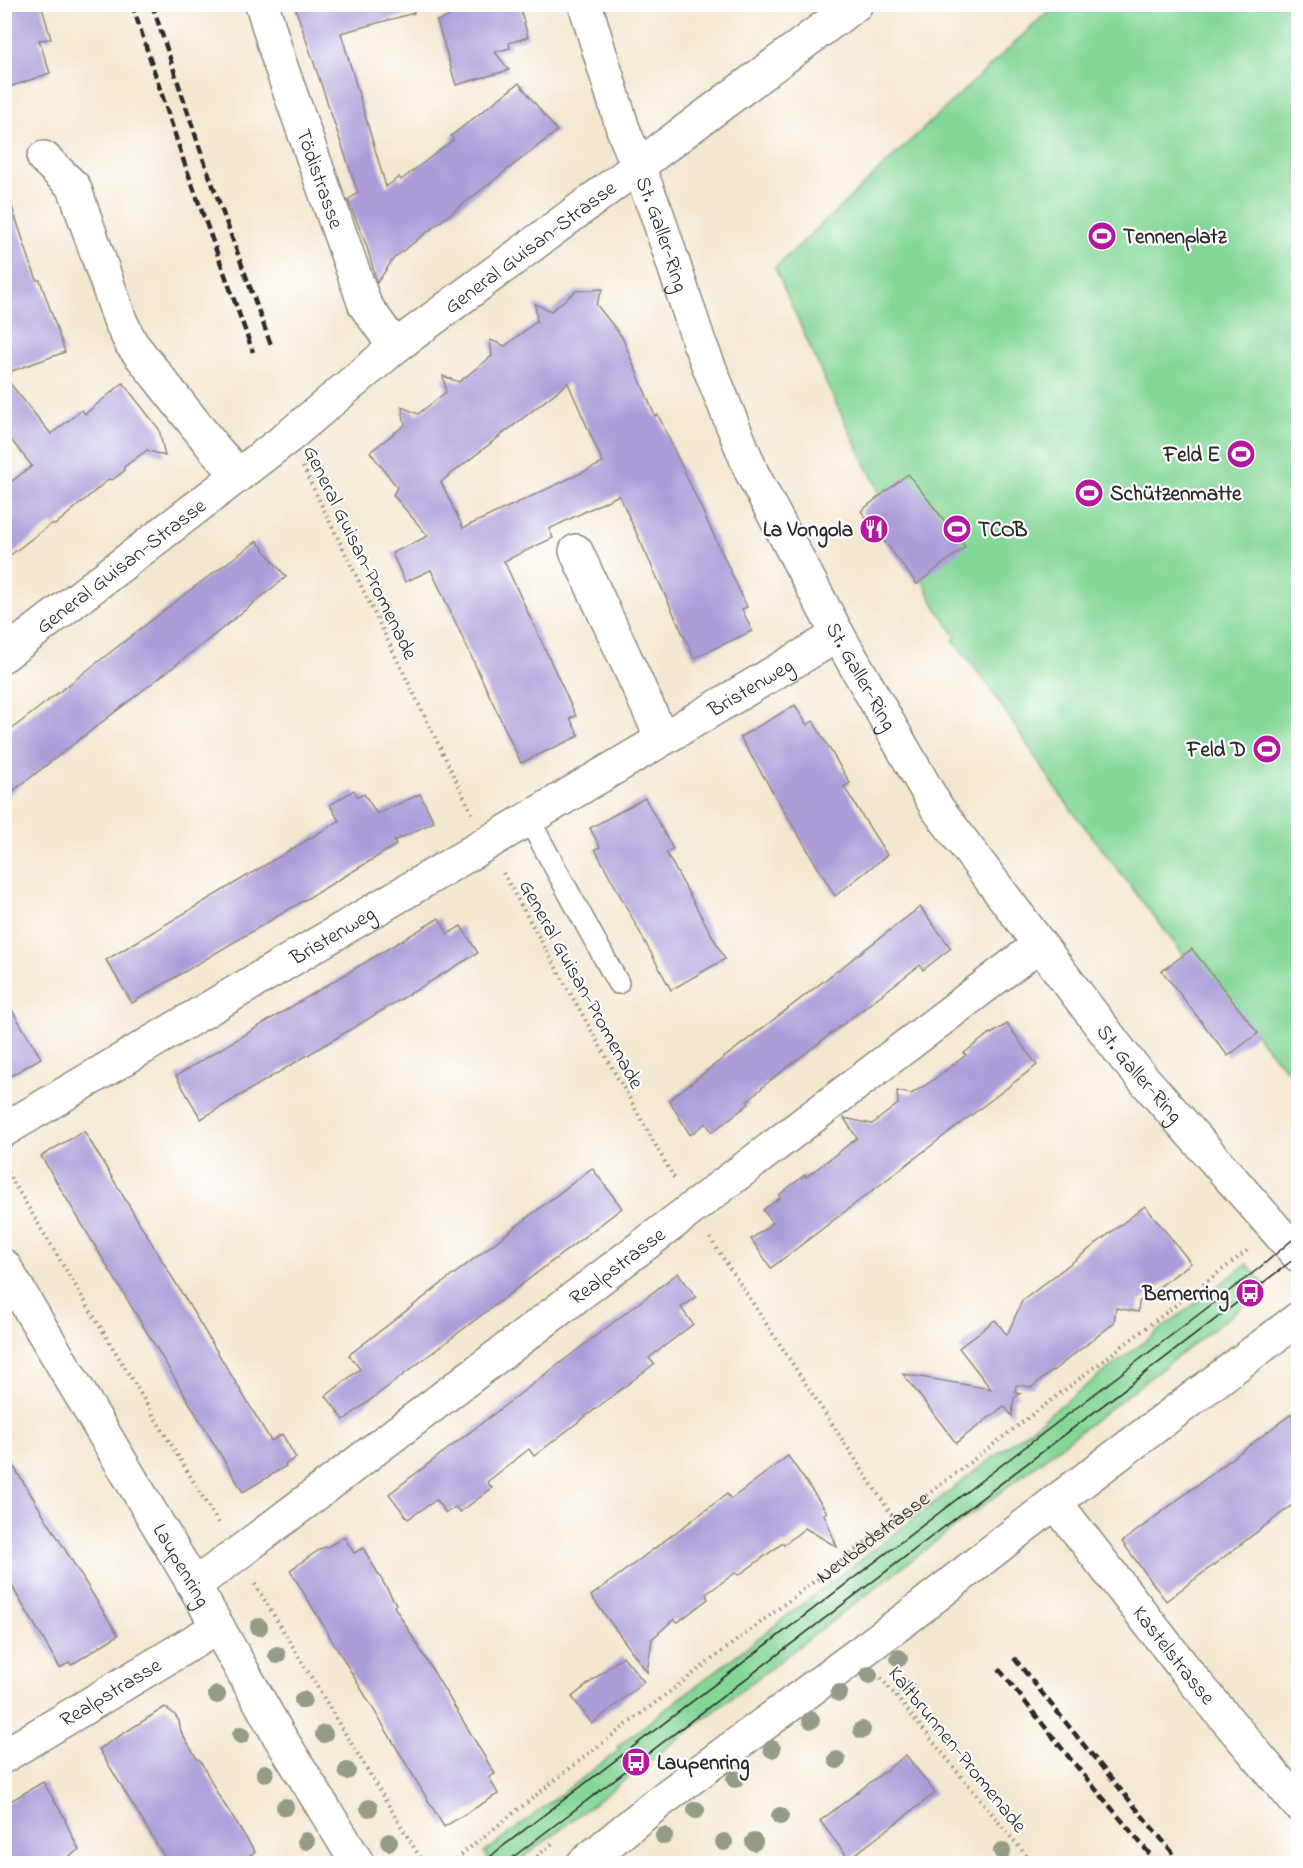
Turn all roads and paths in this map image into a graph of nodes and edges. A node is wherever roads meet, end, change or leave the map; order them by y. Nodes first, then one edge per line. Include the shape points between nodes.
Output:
1 (262, 4) edge
2 (585, 4) edge
3 (856, 4) edge
4 (44, 158) dead end
5 (637, 166) junction
6 (395, 347) junction
7 (288, 437) junction
8 (238, 475) junction
9 (576, 551) dead end
10 (838, 635) junction
11 (4, 655) edge
12 (662, 738) junction
13 (528, 818) junction
14 (486, 843) junction
15 (1039, 945) junction
16 (618, 983) dead end
17 (4, 1130) edge
18 (4, 1167) edge
19 (692, 1210) junction
20 (1275, 1230) junction
21 (1299, 1255) edge
22 (4, 1266) edge
23 (1299, 1319) edge
24 (1055, 1502) junction
25 (895, 1520) junction
26 (237, 1554) junction
27 (194, 1585) junction
28 (218, 1627) junction
29 (861, 1653) junction
30 (592, 1751) junction
31 (4, 1756) edge
32 (596, 1757) dead end
33 (1299, 1804) edge
34 (474, 1856) dead end
35 (470, 1860) dead end
36 (358, 1863) edge
37 (424, 1863) edge
38 (453, 1863) edge
39 (583, 1863) edge
40 (1033, 1863) edge

1 - 6 street, Tödistrasse via 365,305
2 - 5 street, St. Galler-Ring
3 - 5 street, General Guisan-Strasse
4 - 8 street via 74,186 131,343
5 - 6 street, General Guisan-Strasse
5 - 10 street, St. Galler-Ring via 699,342 752,473
6 - 7 street, General Guisan-Strasse
7 - 8 street, General Guisan-Strasse
7 - 14 path, General Guisan-Promenade
8 - 11 street, General Guisan-Strasse
9 - 12 street
10 - 12 street, Bristenweg
10 - 15 street, St. Galler-Ring via 937,808
12 - 13 street, Bristenweg
13 - 14 street, Bristenweg
13 - 16 lane
14 - 17 street, Bristenweg
14 - 19 path, General Guisan-Promenade
15 - 19 street, Realpstrasse
15 - 20 street, St. Galler-Ring via 1126,1059
18 - 26 path
19 - 25 path, General Guisan-Promenade
19 - 26 street, Realpstrasse
20 - 21 street, St. Galler-Ring
20 - 25 path, Neubadstrasse
22 - 27 street, Laupenring
23 - 24 street
24 - 29 street
24 - 33 street, Kastelstrasse via 1191,1677
25 - 30 path, Neubadstrasse
26 - 27 street, Realpstrasse
26 - 37 path
27 - 28 street, Laupenring
28 - 31 street, Realpstrasse
28 - 36 street, Laupenring
29 - 39 street
29 - 40 path, Kaltbrunnen-Promenade
30 - 32 path
30 - 38 path, Neubadstrasse
34 - 35 path

